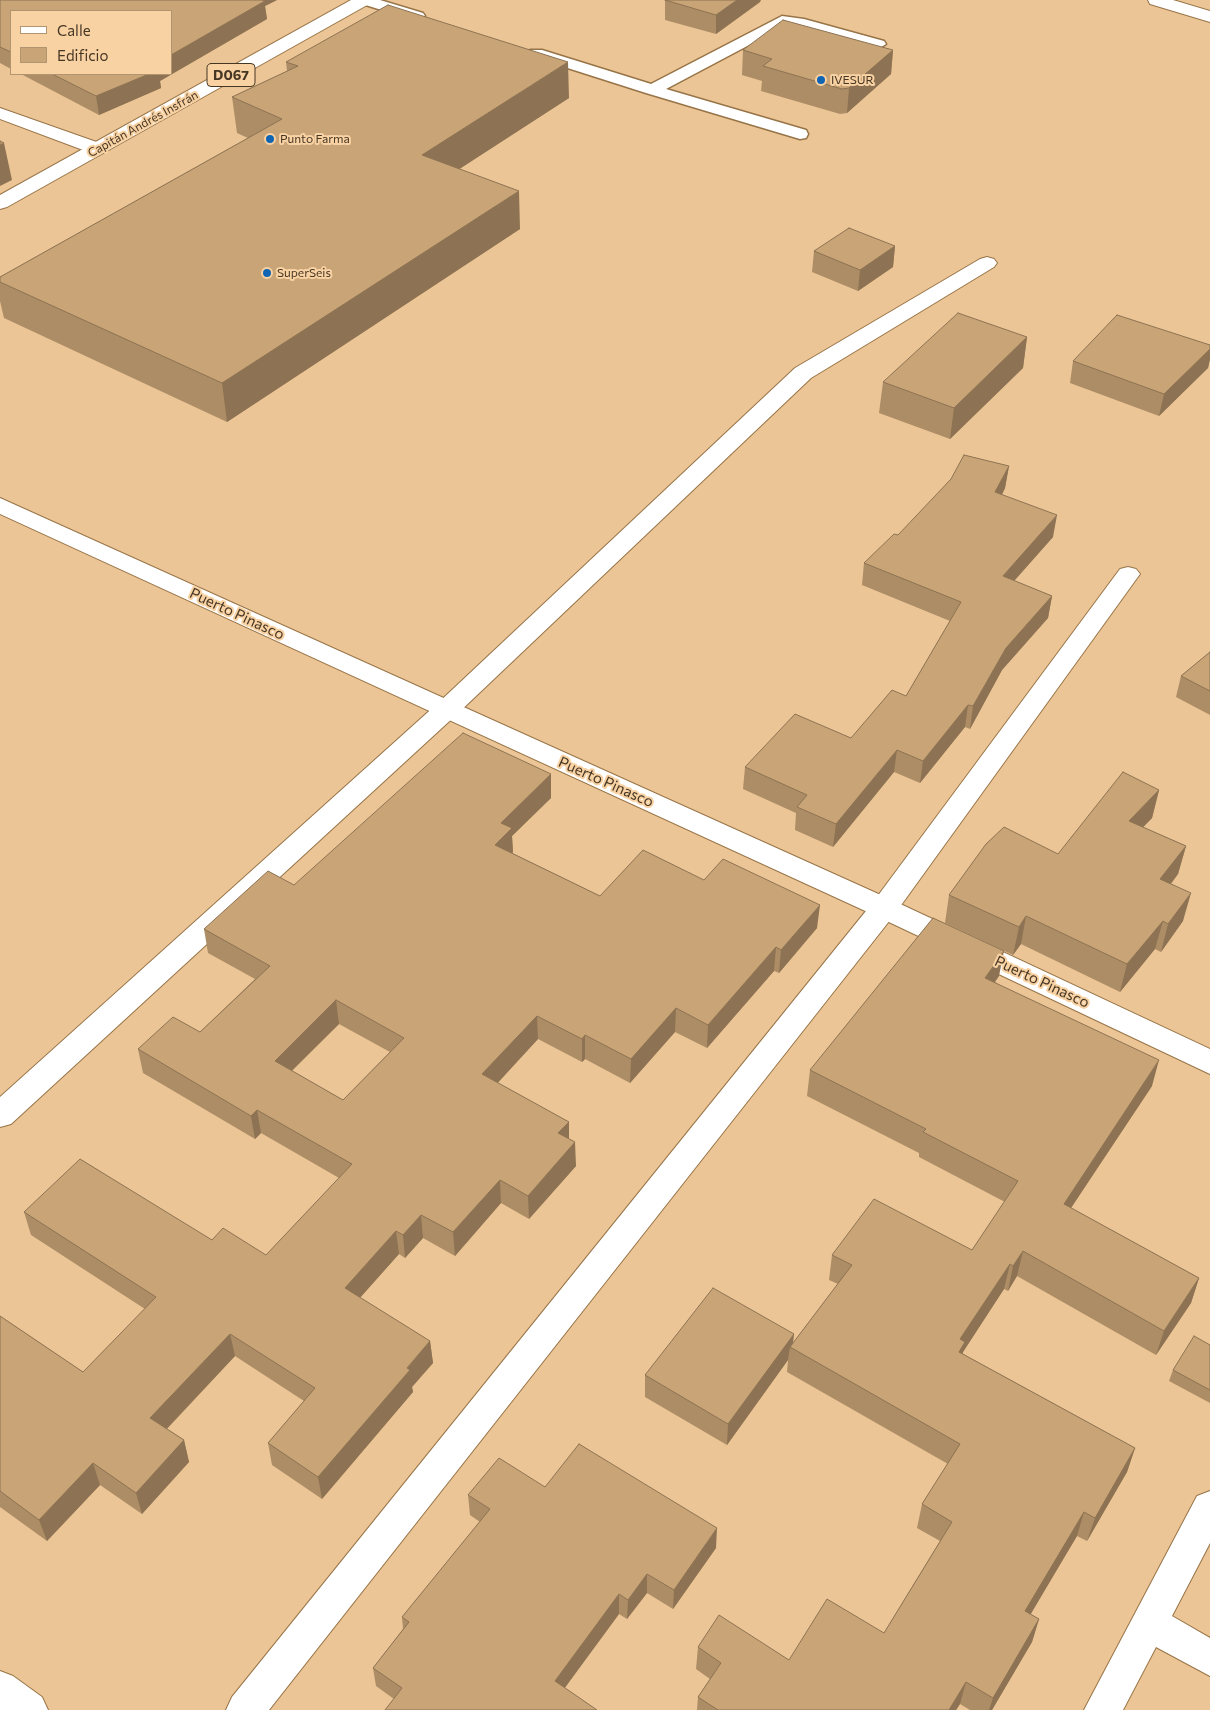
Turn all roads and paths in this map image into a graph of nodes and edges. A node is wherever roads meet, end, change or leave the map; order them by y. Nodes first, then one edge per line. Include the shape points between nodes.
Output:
1 (364, 0) edge
2 (1156, 0) edge
3 (1210, 17) edge
4 (430, 20) edge
5 (878, 44) edge
6 (522, 49) edge
7 (652, 90) junction
8 (0, 113) edge
9 (800, 134) dead end
10 (98, 149) junction
11 (0, 203) edge
12 (986, 263) dead end
13 (0, 505) edge
14 (1128, 574) dead end
15 (446, 710) junction
16 (884, 908) junction
17 (1210, 1062) edge
18 (0, 1115) edge
19 (1210, 1507) edge
20 (1150, 1623) junction
21 (1210, 1658) edge
22 (0, 1689) edge
23 (29, 1710) edge
24 (245, 1710) edge
25 (1103, 1710) edge

1 - 4 lane
1 - 10 street, Capitán Andrés Insfrán / D067
2 - 3 street
5 - 7 lane via 798,22 782,21
6 - 7 lane
7 - 9 lane
8 - 10 street
10 - 11 street, Capitán Andrés Insfrán / D067
12 - 15 street via 803,374
13 - 15 street, Puerto Pinasco
14 - 16 street
15 - 16 street, Puerto Pinasco
15 - 18 street
16 - 17 street, Puerto Pinasco
16 - 24 street
19 - 20 street
20 - 21 street
20 - 25 street
22 - 23 street

